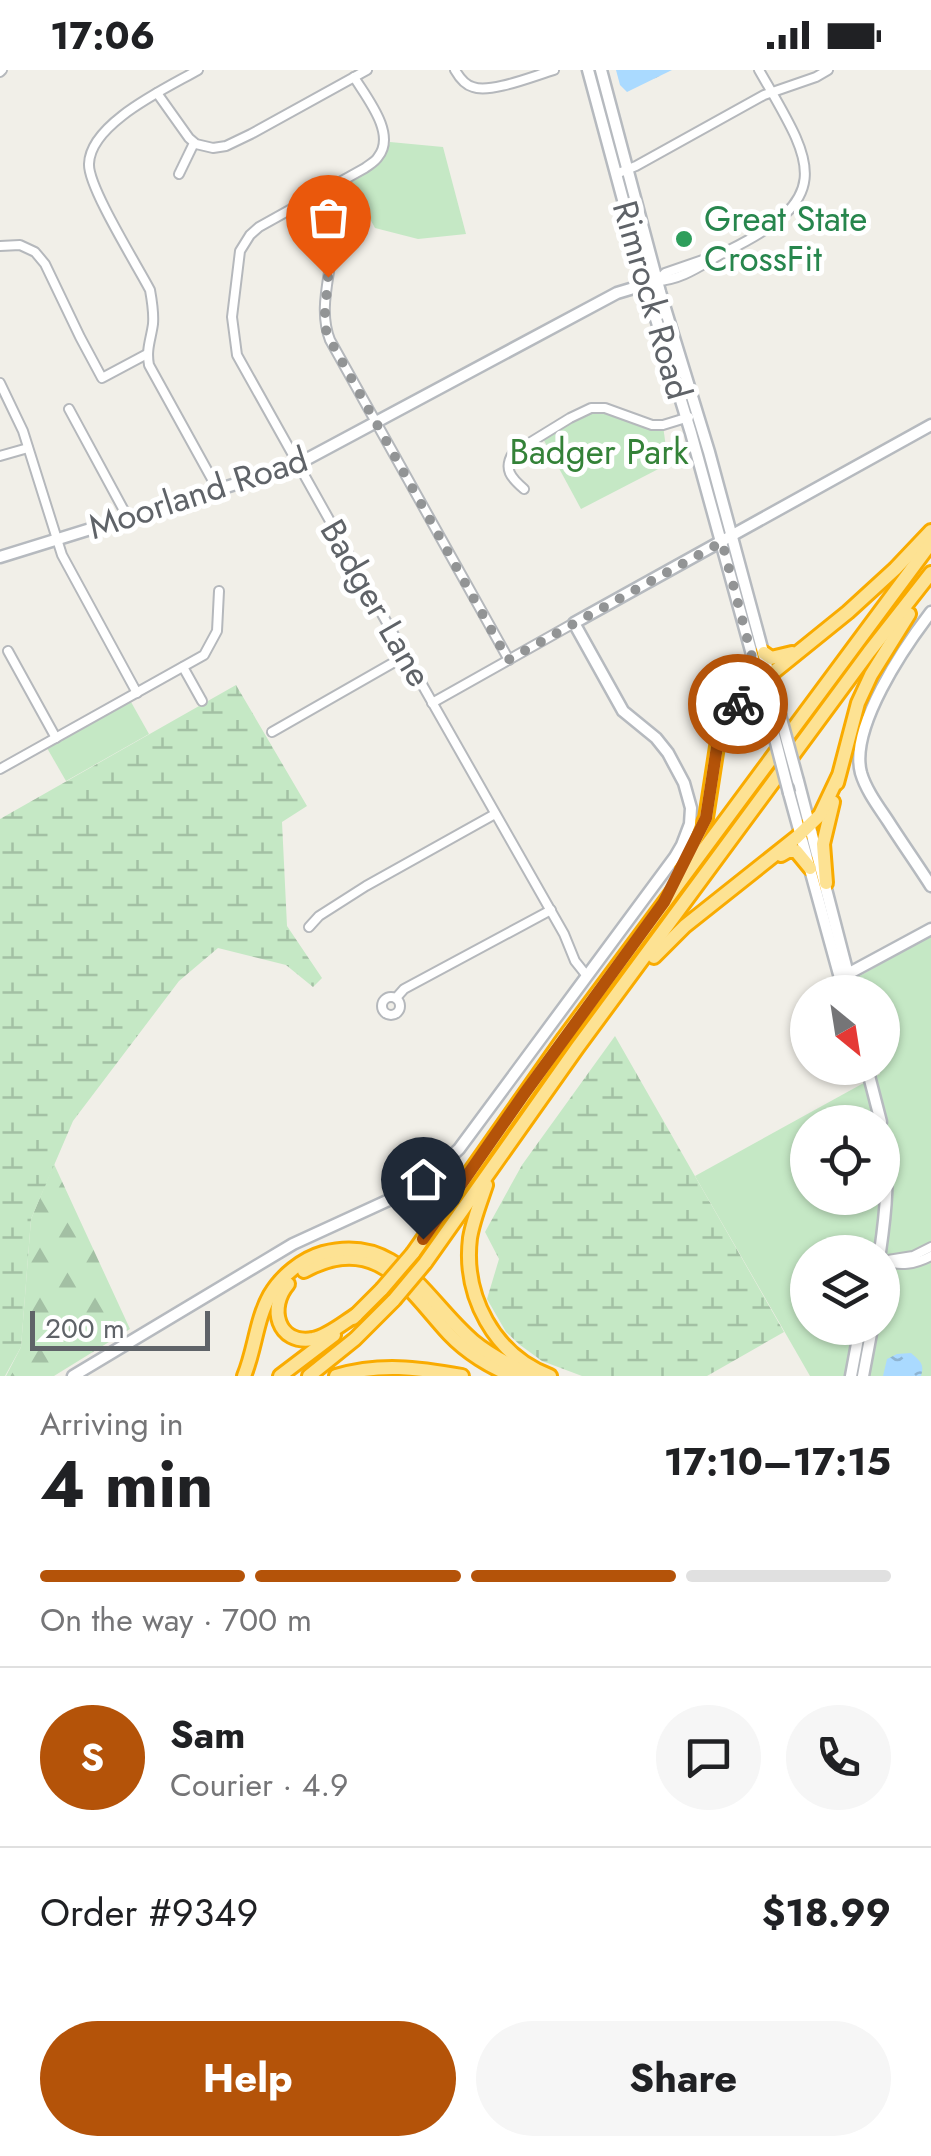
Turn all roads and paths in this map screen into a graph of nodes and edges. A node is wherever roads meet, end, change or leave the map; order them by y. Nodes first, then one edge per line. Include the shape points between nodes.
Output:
1 (198, 70) edge
2 (366, 70) edge
3 (455, 70) edge
4 (554, 70) edge
5 (588, 70) edge
6 (600, 70) edge
7 (759, 70) edge
8 (828, 70) edge
9 (354, 77) junction
10 (771, 92) junction
11 (158, 93) junction
12 (194, 143) junction
13 (622, 172) junction
14 (180, 174) dead end
15 (319, 193) junction
16 (0, 246) edge
17 (652, 282) junction
18 (147, 354) junction
19 (0, 383) edge
20 (68, 409) dead end
21 (692, 415) junction
22 (375, 422) junction
23 (931, 425) edge
24 (28, 448) junction
25 (0, 456) edge
26 (297, 465) junction
27 (524, 489) dead end
28 (218, 490) junction
29 (128, 518) junction
30 (931, 531) edge
31 (727, 539) junction
32 (56, 540) junction
33 (931, 543) edge
34 (0, 557) edge
35 (931, 577) edge
36 (219, 591) dead end
37 (931, 612) edge
38 (574, 623) junction
39 (804, 648) junction
40 (8, 651) dead end
41 (764, 653) junction
42 (405, 656) junction
43 (508, 660) junction
44 (183, 668) junction
45 (765, 680) junction
46 (136, 693) junction
47 (202, 701) dead end
48 (432, 703) junction
49 (272, 732) dead end
50 (56, 738) junction
51 (0, 769) edge
52 (838, 777) junction
53 (496, 814) junction
54 (805, 829) junction
55 (810, 868) junction
56 (754, 872) junction
57 (826, 884) junction
58 (931, 886) edge
59 (664, 902) junction
60 (551, 910) junction
61 (309, 927) dead end
62 (931, 929) edge
63 (844, 975) edge
64 (844, 975) edge
65 (846, 975) edge
66 (587, 976) junction
67 (396, 998) dead end
68 (591, 1032) junction
69 (493, 1166) junction
70 (931, 1248) edge
71 (931, 1256) edge
72 (900, 1258) edge
73 (900, 1266) edge
74 (356, 1315) junction
75 (857, 1345) edge
76 (869, 1345) edge
77 (73, 1376) edge
78 (244, 1376) edge
79 (280, 1376) edge
80 (309, 1376) edge
81 (336, 1376) edge
82 (462, 1376) edge
83 (514, 1376) edge
84 (533, 1376) edge
85 (550, 1376) edge
86 (851, 1376) edge
87 (863, 1376) edge

1 - 11 street
2 - 9 street
3 - 4 street via 479,88
5 - 13 street, Rimrock Road
6 - 13 street, Rimrock Road
7 - 10 street
8 - 10 street
9 - 12 street via 226,146
9 - 15 street, Badger Lane via 381,126 384,146 365,168
10 - 13 street
10 - 17 street via 802,148 798,200 764,232 701,267
11 - 12 street
11 - 18 street via 104,133 88,168 150,290
12 - 14 street
13 - 17 street, Rimrock Road
15 - 22 street via 332,239 324,325
15 - 26 street, Badger Lane via 245,242 232,318 240,364
16 - 18 street via 20,245 45,264 102,378
17 - 21 street, Rimrock Road
17 - 22 street, Moorland Road via 618,293
18 - 28 street
19 - 24 street
20 - 29 street
21 - 27 street via 652,426 605,408 583,412 512,453 508,472
21 - 31 street, Rimrock Road
22 - 26 street, Moorland Road
22 - 43 street
23 - 31 street
24 - 25 street
24 - 32 street
26 - 28 street, Moorland Road
26 - 42 street, Badger Lane
28 - 29 street, Moorland Road
29 - 32 street, Moorland Road
30 - 39 highway
31 - 38 street
31 - 41 street, Rimrock Road
31 - 45 street, Rimrock Road
32 - 34 street, Moorland Road
32 - 46 street
33 - 59 highway
35 - 52 highway via 870,674
35 - 68 highway
36 - 44 street via 212,643
37 - 58 street via 884,682 859,757 869,791
38 - 43 street
38 - 66 street via 623,711 668,752 691,808 675,857
39 - 41 highway via 780,657
39 - 45 highway
40 - 50 street
41 - 45 street, Rimrock Road
42 - 48 street, Badger Lane
42 - 49 street
43 - 48 street
44 - 46 street
44 - 47 street
45 - 54 street, Rimrock Road, bridge via 798,781
45 - 54 street, Rimrock Road, bridge via 789,793
45 - 59 highway via 722,728 706,818
46 - 50 street
48 - 53 street, Badger Lane
50 - 51 street
52 - 54 highway via 827,805
52 - 57 highway via 822,844
53 - 60 street, Badger Lane
53 - 61 street via 366,886
54 - 55 street, Rimrock Road
54 - 56 highway
54 - 57 street, Rimrock Road
55 - 56 highway via 792,850
55 - 64 street, Rimrock Road
56 - 68 highway via 685,926
57 - 63 street, Rimrock Road
59 - 74 highway, bridge via 413,1252
60 - 66 street, Badger Lane
60 - 67 street
62 - 65 street
66 - 77 street via 464,1142 420,1183 293,1244
68 - 69 highway
69 - 80 highway, bridge via 426,1264 355,1339
69 - 85 highway via 470,1240 472,1284 501,1344
70 - 72 street
71 - 73 street
74 - 79 highway
74 - 83 highway via 323,1335 300,1339 283,1329 276,1306 280,1293 307,1269 363,1260 400,1278 468,1351
75 - 86 street
76 - 87 street
78 - 84 highway via 262,1312 283,1278 316,1256 355,1250 393,1261 476,1344
81 - 82 highway via 396,1366

